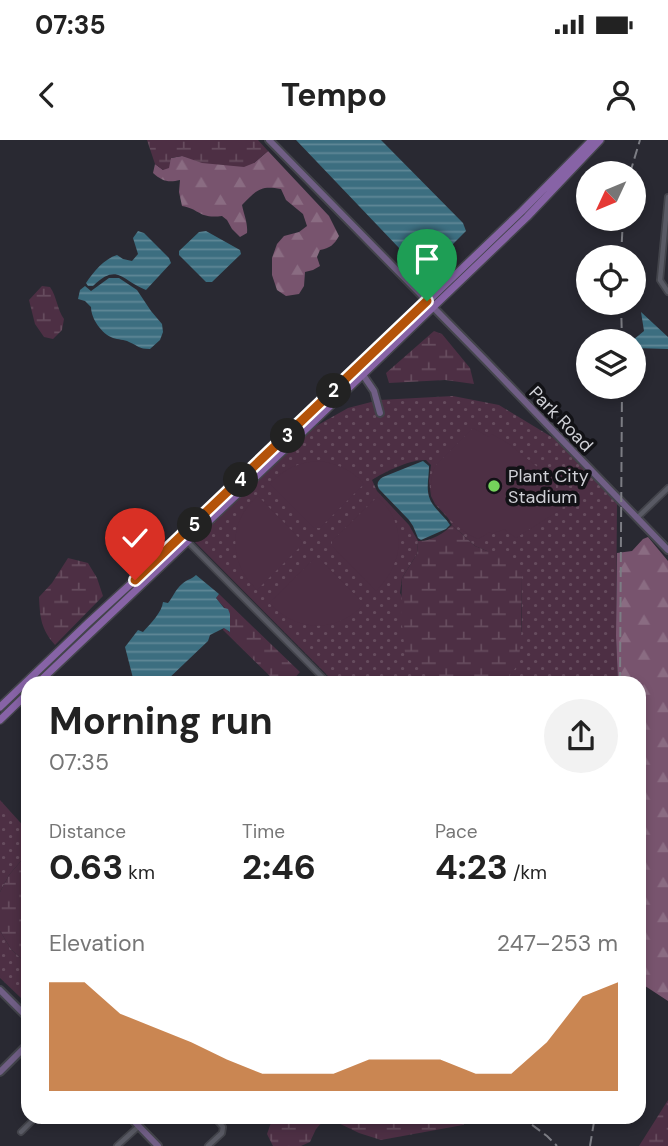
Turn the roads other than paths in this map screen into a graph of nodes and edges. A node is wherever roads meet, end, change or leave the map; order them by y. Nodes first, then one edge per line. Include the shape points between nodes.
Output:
1 (269, 140) edge
2 (592, 140) edge
3 (600, 140) edge
4 (668, 197) edge
5 (477, 259) junction
6 (668, 292) edge
7 (430, 304) junction
8 (360, 371) junction
9 (380, 413) dead end
10 (668, 488) edge
11 (237, 489) junction
12 (637, 517) junction
13 (185, 539) junction
14 (668, 550) edge
15 (32, 676) edge
16 (45, 676) edge
17 (321, 676) edge
18 (21, 687) edge
19 (21, 700) edge
20 (0, 707) edge
21 (0, 720) edge
22 (0, 990) edge
23 (21, 1011) edge
24 (21, 1051) edge
25 (0, 1072) edge
26 (29, 1124) edge
27 (221, 1124) edge
28 (139, 1126) joint
29 (21, 1132) dead end
30 (117, 1146) edge
31 (158, 1146) edge
32 (208, 1146) edge

1 - 7 street, Park Road
2 - 5 main road
3 - 5 main road via 568,176
4 - 6 street via 660,280
5 - 7 main road
7 - 8 main road
7 - 8 main road via 390,349
7 - 12 street, Park Road
8 - 9 street via 374,391
8 - 11 main road via 316,420
8 - 11 main road
10 - 12 street
11 - 13 main road
12 - 14 street, Park Road
13 - 15 main road
13 - 16 main road
13 - 17 street
18 - 20 main road
19 - 21 main road
22 - 23 street
24 - 25 street
26 - 29 street
27 - 32 street via 222,1133
28 - 30 street
28 - 31 street

